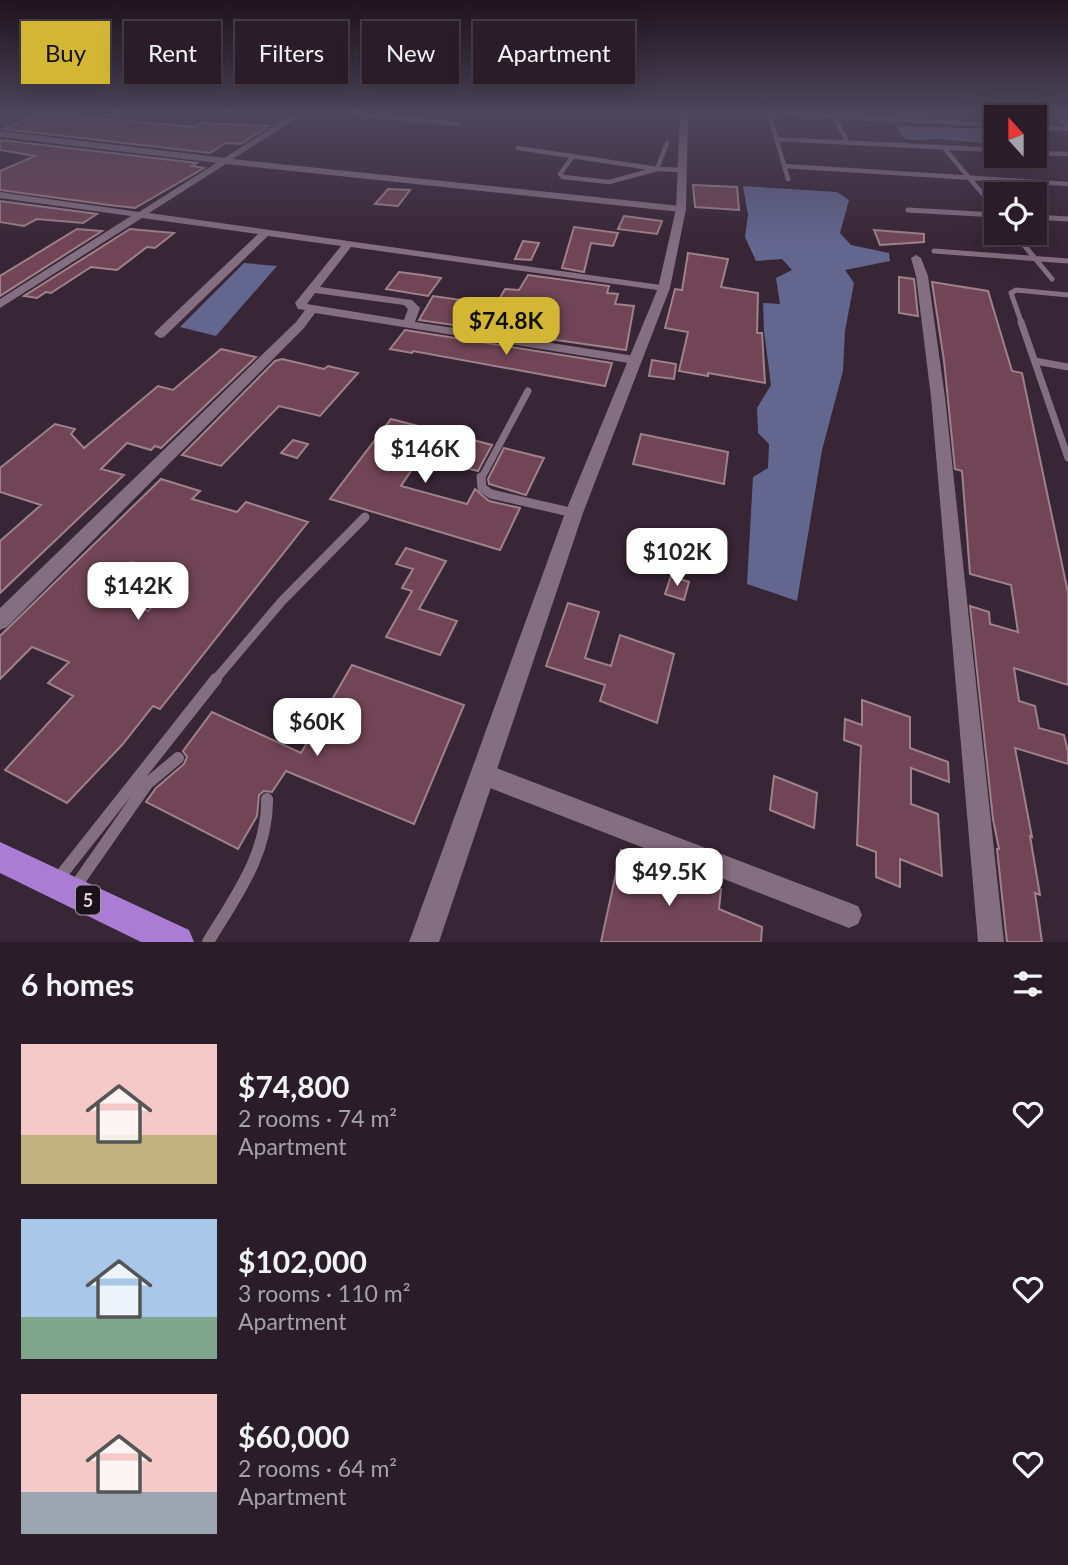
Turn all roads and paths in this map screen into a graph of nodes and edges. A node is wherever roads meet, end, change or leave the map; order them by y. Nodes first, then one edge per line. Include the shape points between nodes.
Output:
1 (192, 157) edge
2 (232, 157) edge
3 (572, 157) edge
4 (579, 157) edge
5 (662, 157) edge
6 (682, 157) edge
7 (781, 157) edge
8 (951, 157) edge
9 (226, 161) junction
10 (784, 166) junction
11 (657, 169) junction
12 (682, 170) junction
13 (969, 178) junction
14 (788, 179) dead end
15 (1068, 184) edge
16 (0, 195) edge
17 (984, 197) edge
18 (681, 209) junction
19 (908, 210) dead end
20 (984, 213) edge
21 (144, 215) junction
22 (1047, 218) edge
23 (1068, 219) edge
24 (267, 231) junction
25 (348, 244) junction
26 (1024, 245) edge
27 (925, 254) joint
28 (1035, 258) junction
29 (1068, 261) edge
30 (1052, 279) dead end
31 (664, 288) junction
32 (312, 289) junction
33 (1068, 295) edge
34 (0, 304) edge
35 (312, 309) junction
36 (408, 325) junction
37 (160, 334) dead end
38 (635, 360) junction
39 (1035, 361) junction
40 (1068, 367) edge
41 (528, 391) dead end
42 (1057, 420) junction
43 (1068, 431) edge
44 (1068, 458) edge
45 (574, 513) junction
46 (365, 517) dead end
47 (0, 621) edge
48 (178, 758) dead end
49 (483, 774) junction
50 (267, 799) dead end
51 (0, 857) edge
52 (63, 888) junction
53 (849, 915) dead end
54 (177, 942) edge
55 (208, 942) edge
56 (424, 942) edge
57 (990, 942) edge

1 - 9 street
2 - 9 street
3 - 11 lane via 560,174 563,177 609,182
4 - 11 lane
5 - 11 lane
6 - 12 street
7 - 10 lane
8 - 13 lane
9 - 18 street
9 - 21 street
10 - 13 lane
10 - 14 lane
11 - 12 lane
12 - 18 street
13 - 15 lane
13 - 17 lane
16 - 21 street
18 - 31 street
19 - 20 lane
21 - 24 street
21 - 34 street
22 - 23 lane
24 - 25 street
24 - 37 street
25 - 31 street
25 - 32 street
26 - 28 lane
27 - 28 lane
27 - 57 street via 922,276 938,397
28 - 29 lane
28 - 30 lane
31 - 38 street
32 - 35 street via 301,303
32 - 36 street via 408,302 414,308
33 - 39 lane via 1011,291
35 - 36 street
35 - 47 street
36 - 38 street
38 - 45 street
39 - 40 lane
39 - 42 lane
41 - 45 lane via 481,475 482,488
42 - 43 lane
42 - 44 lane
45 - 49 street
46 - 52 lane via 323,556 208,689
48 - 52 lane via 147,784
49 - 53 street
49 - 56 street
50 - 55 lane via 270,818 263,844
51 - 52 highway, 5
52 - 54 highway, 5

